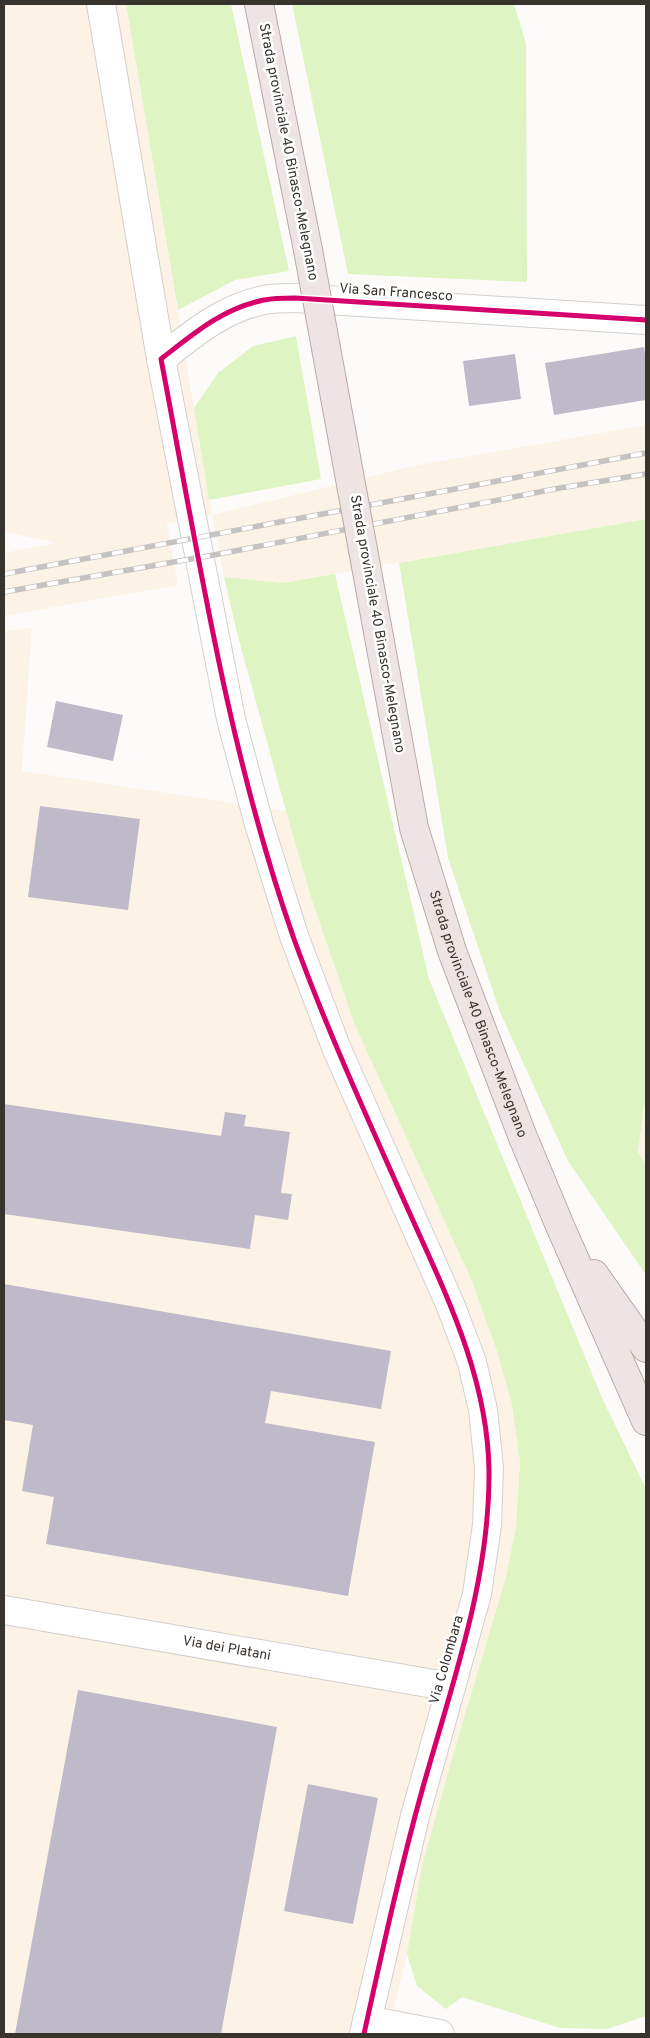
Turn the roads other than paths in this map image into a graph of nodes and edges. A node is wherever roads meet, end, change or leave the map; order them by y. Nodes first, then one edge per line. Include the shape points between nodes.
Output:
1 (101, 4) edge
2 (259, 4) edge
3 (646, 320) edge
4 (161, 359) junction
5 (560, 1226) junction
6 (646, 1348) edge
7 (646, 1421) edge
8 (4, 1610) edge
9 (451, 1687) junction
10 (366, 2027) edge
11 (440, 2034) edge

1 - 4 street, Via Colombara
2 - 5 main road, Strada provinciale 40 Binasco-Melegnano, bridge via 308,250 414,828 452,951
3 - 4 street, Via San Francesco via 295,298 266,299 236,307 208,323
4 - 9 street, Via Colombara via 231,719 259,824 294,936 336,1047 450,1304 472,1362 483,1410 489,1468 487,1525 477,1594
5 - 6 main road, Strada provinciale 40 Binasco-Melegnano
5 - 7 main road, Strada provinciale 40 Binasco-Melegnano
8 - 9 street, Via dei Platani
9 - 10 street, Via Colombara via 415,1816
10 - 11 street

